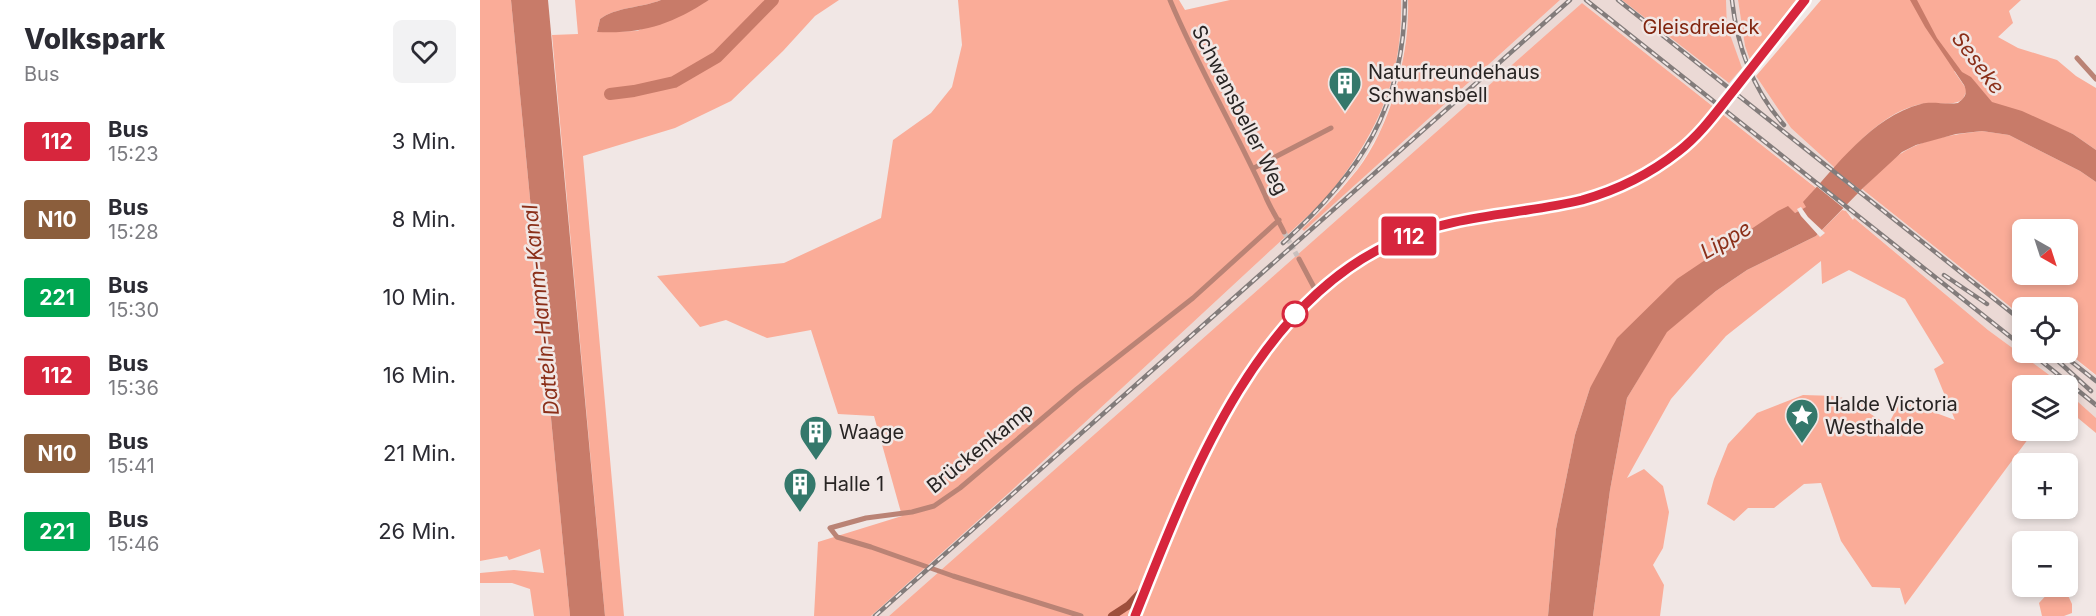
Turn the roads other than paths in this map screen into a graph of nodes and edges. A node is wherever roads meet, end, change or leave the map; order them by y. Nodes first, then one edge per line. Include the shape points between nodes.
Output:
1 (1170, 0) edge
2 (1805, 0) edge
3 (2077, 58) dead end
4 (2096, 79) edge
5 (1330, 128) dead end
6 (1254, 168) junction
7 (1279, 220) junction
8 (1284, 232) tunnel mouth
9 (1299, 259) tunnel mouth
10 (1317, 293) junction
11 (1147, 585) junction
12 (1081, 616) edge
13 (1112, 616) edge
14 (1135, 616) edge

1 - 6 street, Schwansbeller Weg
2 - 10 main road via 1695,136 1643,175 1602,195 1450,223 1396,240
3 - 4 street
5 - 6 street
6 - 7 street, Schwansbeller Weg
7 - 8 street, Schwansbeller Weg
7 - 12 street, Brückenkamp via 1193,298 934,506 830,528 837,537
9 - 10 street
10 - 11 main road via 1274,340 1232,402 1196,471
11 - 13 main road via 1129,605
11 - 14 main road

